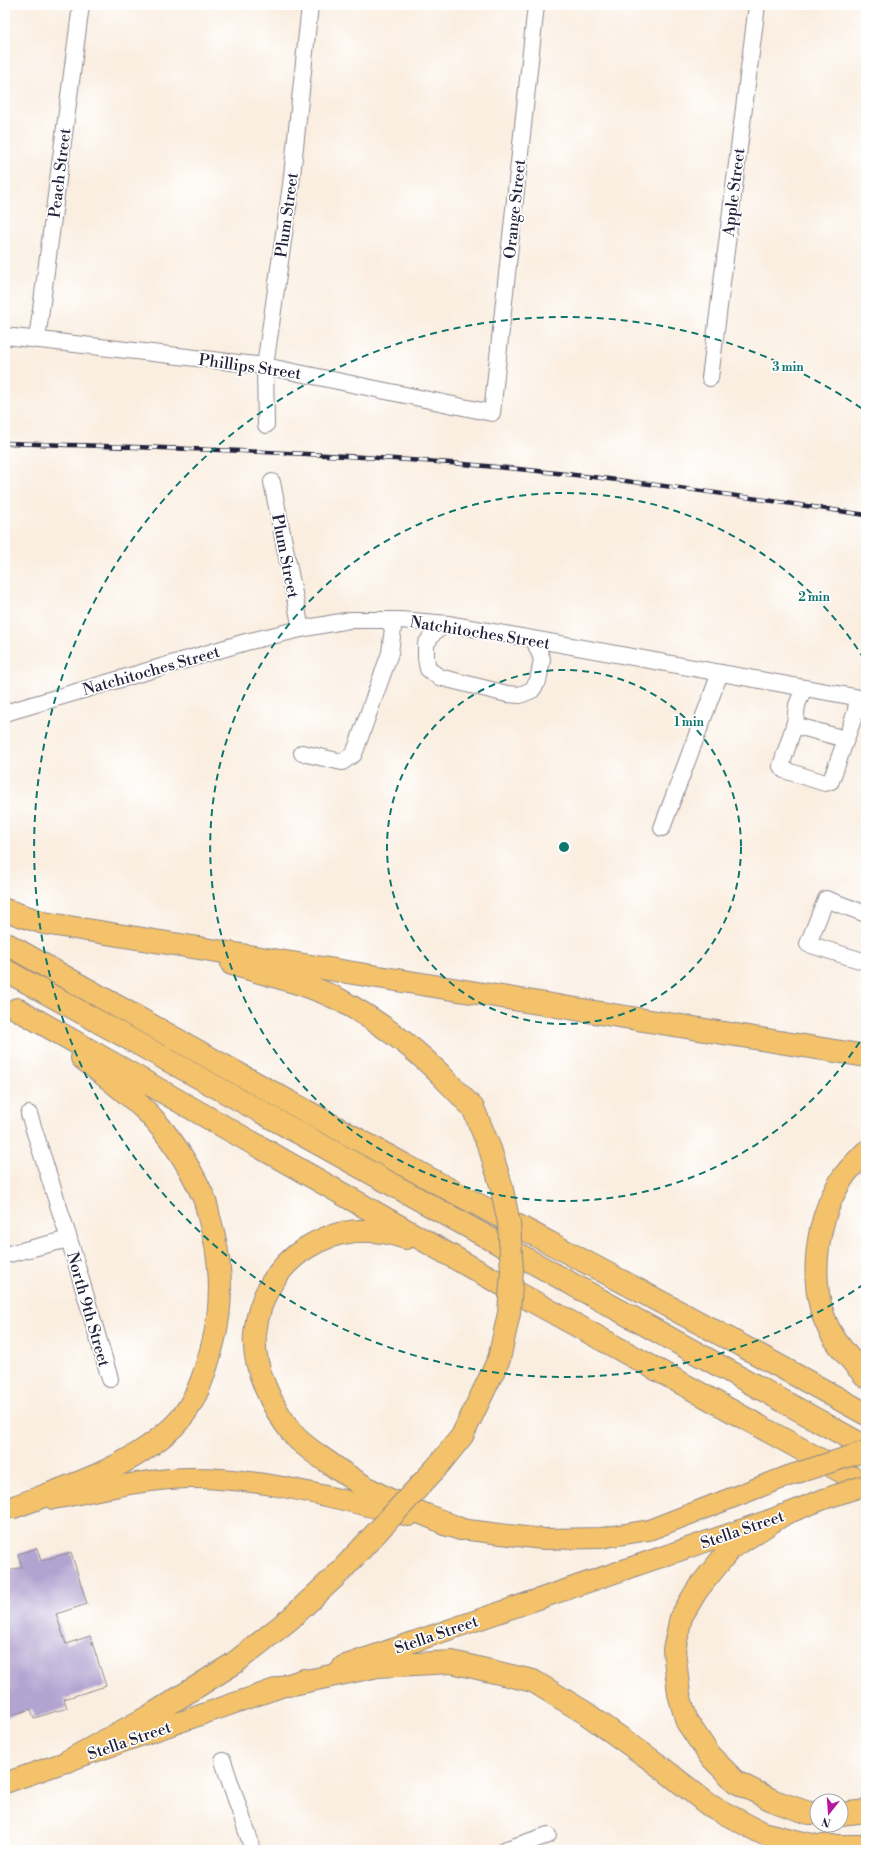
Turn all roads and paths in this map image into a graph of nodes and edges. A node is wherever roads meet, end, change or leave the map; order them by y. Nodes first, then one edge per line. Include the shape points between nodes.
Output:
1 (81, 5) edge
2 (310, 5) edge
3 (536, 5) edge
4 (756, 5) edge
5 (5, 336) edge
6 (37, 340) junction
7 (265, 366) junction
8 (710, 378) dead end
9 (492, 413) joint
10 (266, 425) dead end
11 (272, 482) dead end
12 (387, 620) junction
13 (449, 624) junction
14 (301, 629) junction
15 (534, 640) junction
16 (720, 673) junction
17 (804, 688) junction
18 (861, 698) edge
19 (5, 713) edge
20 (794, 725) junction
21 (845, 739) junction
22 (302, 753) dead end
23 (662, 828) dead end
24 (5, 910) edge
25 (866, 914) edge
26 (44, 923) junction
27 (5, 943) edge
28 (866, 962) edge
29 (5, 970) edge
30 (11, 1005) edge
31 (866, 1056) edge
32 (28, 1114) dead end
33 (866, 1152) edge
34 (69, 1239) junction
35 (5, 1255) edge
36 (476, 1270) junction
37 (866, 1377) edge
38 (110, 1379) dead end
39 (866, 1414) edge
40 (866, 1446) edge
41 (866, 1451) edge
42 (866, 1485) edge
43 (10, 1509) edge
44 (781, 1516) junction
45 (460, 1529) junction
46 (288, 1685) junction
47 (68, 1761) junction
48 (223, 1761) dead end
49 (5, 1783) edge
50 (866, 1811) edge
51 (809, 1813) edge
52 (849, 1813) edge
53 (548, 1835) dead end
54 (866, 1846) edge
55 (508, 1849) edge
56 (253, 1850) edge

1 - 6 street, Peach Street
2 - 7 street, Plum Street via 291,185
3 - 9 street, Orange Street
4 - 8 street, Apple Street
5 - 6 street, Phillips Street
6 - 7 street, Phillips Street
7 - 9 street, Phillips Street
7 - 10 street, Plum Street
11 - 14 street, Plum Street
12 - 13 street, Natchitoches Street
12 - 14 street, Natchitoches Street via 350,620
12 - 22 street via 393,628 390,653 354,754 342,762
13 - 15 street, Natchitoches Street
13 - 15 street via 436,631 426,644 428,669 439,678 508,694 520,695 532,690 538,681 542,659
14 - 19 street, Natchitoches Street via 246,642
15 - 16 street, Natchitoches Street
16 - 17 street, Natchitoches Street
16 - 23 street
17 - 18 street, Natchitoches Street
17 - 20 street via 797,705
18 - 21 street
20 - 21 street
20 - 21 street via 781,766 784,770 825,783 830,781
24 - 26 highway
25 - 28 street via 826,899 808,944
26 - 31 highway
26 - 47 highway, bridge via 221,961 295,982 339,1000 416,1050 473,1108 501,1185 509,1223 512,1271 509,1313 499,1359 462,1436 437,1467 340,1572 290,1619 233,1664 148,1717
27 - 39 highway via 425,1176 735,1341
29 - 40 highway
30 - 36 highway
30 - 43 highway via 98,1070 147,1113 184,1159 203,1195 213,1231 219,1264 221,1298 216,1332 205,1372 188,1406 175,1424 127,1460 92,1477
32 - 34 street, North 9th Street
33 - 37 highway via 842,1179 822,1223 817,1248 817,1278 822,1310 830,1332
34 - 35 street, North 9th Street
34 - 38 street, North 9th Street
36 - 42 highway
36 - 45 highway via 399,1235 370,1230 323,1238 286,1262 264,1296 255,1334 256,1356 262,1382 293,1434 350,1477 384,1497
41 - 45 main road, Stella Street, bridge via 788,1476 649,1530 601,1538 542,1539
42 - 44 main road, Stella Street, bridge
43 - 45 main road, Stella Street via 130,1484 188,1478 257,1482
44 - 46 main road, Stella Street
44 - 51 highway via 730,1549 697,1590 681,1617 674,1650 679,1694 687,1722 710,1756 736,1782 774,1801
46 - 47 main road, Stella Street
46 - 54 highway via 378,1666 452,1662 532,1681 584,1712 710,1805 762,1833 816,1846
47 - 49 main road, Stella Street
48 - 56 street
50 - 52 highway
53 - 55 street

